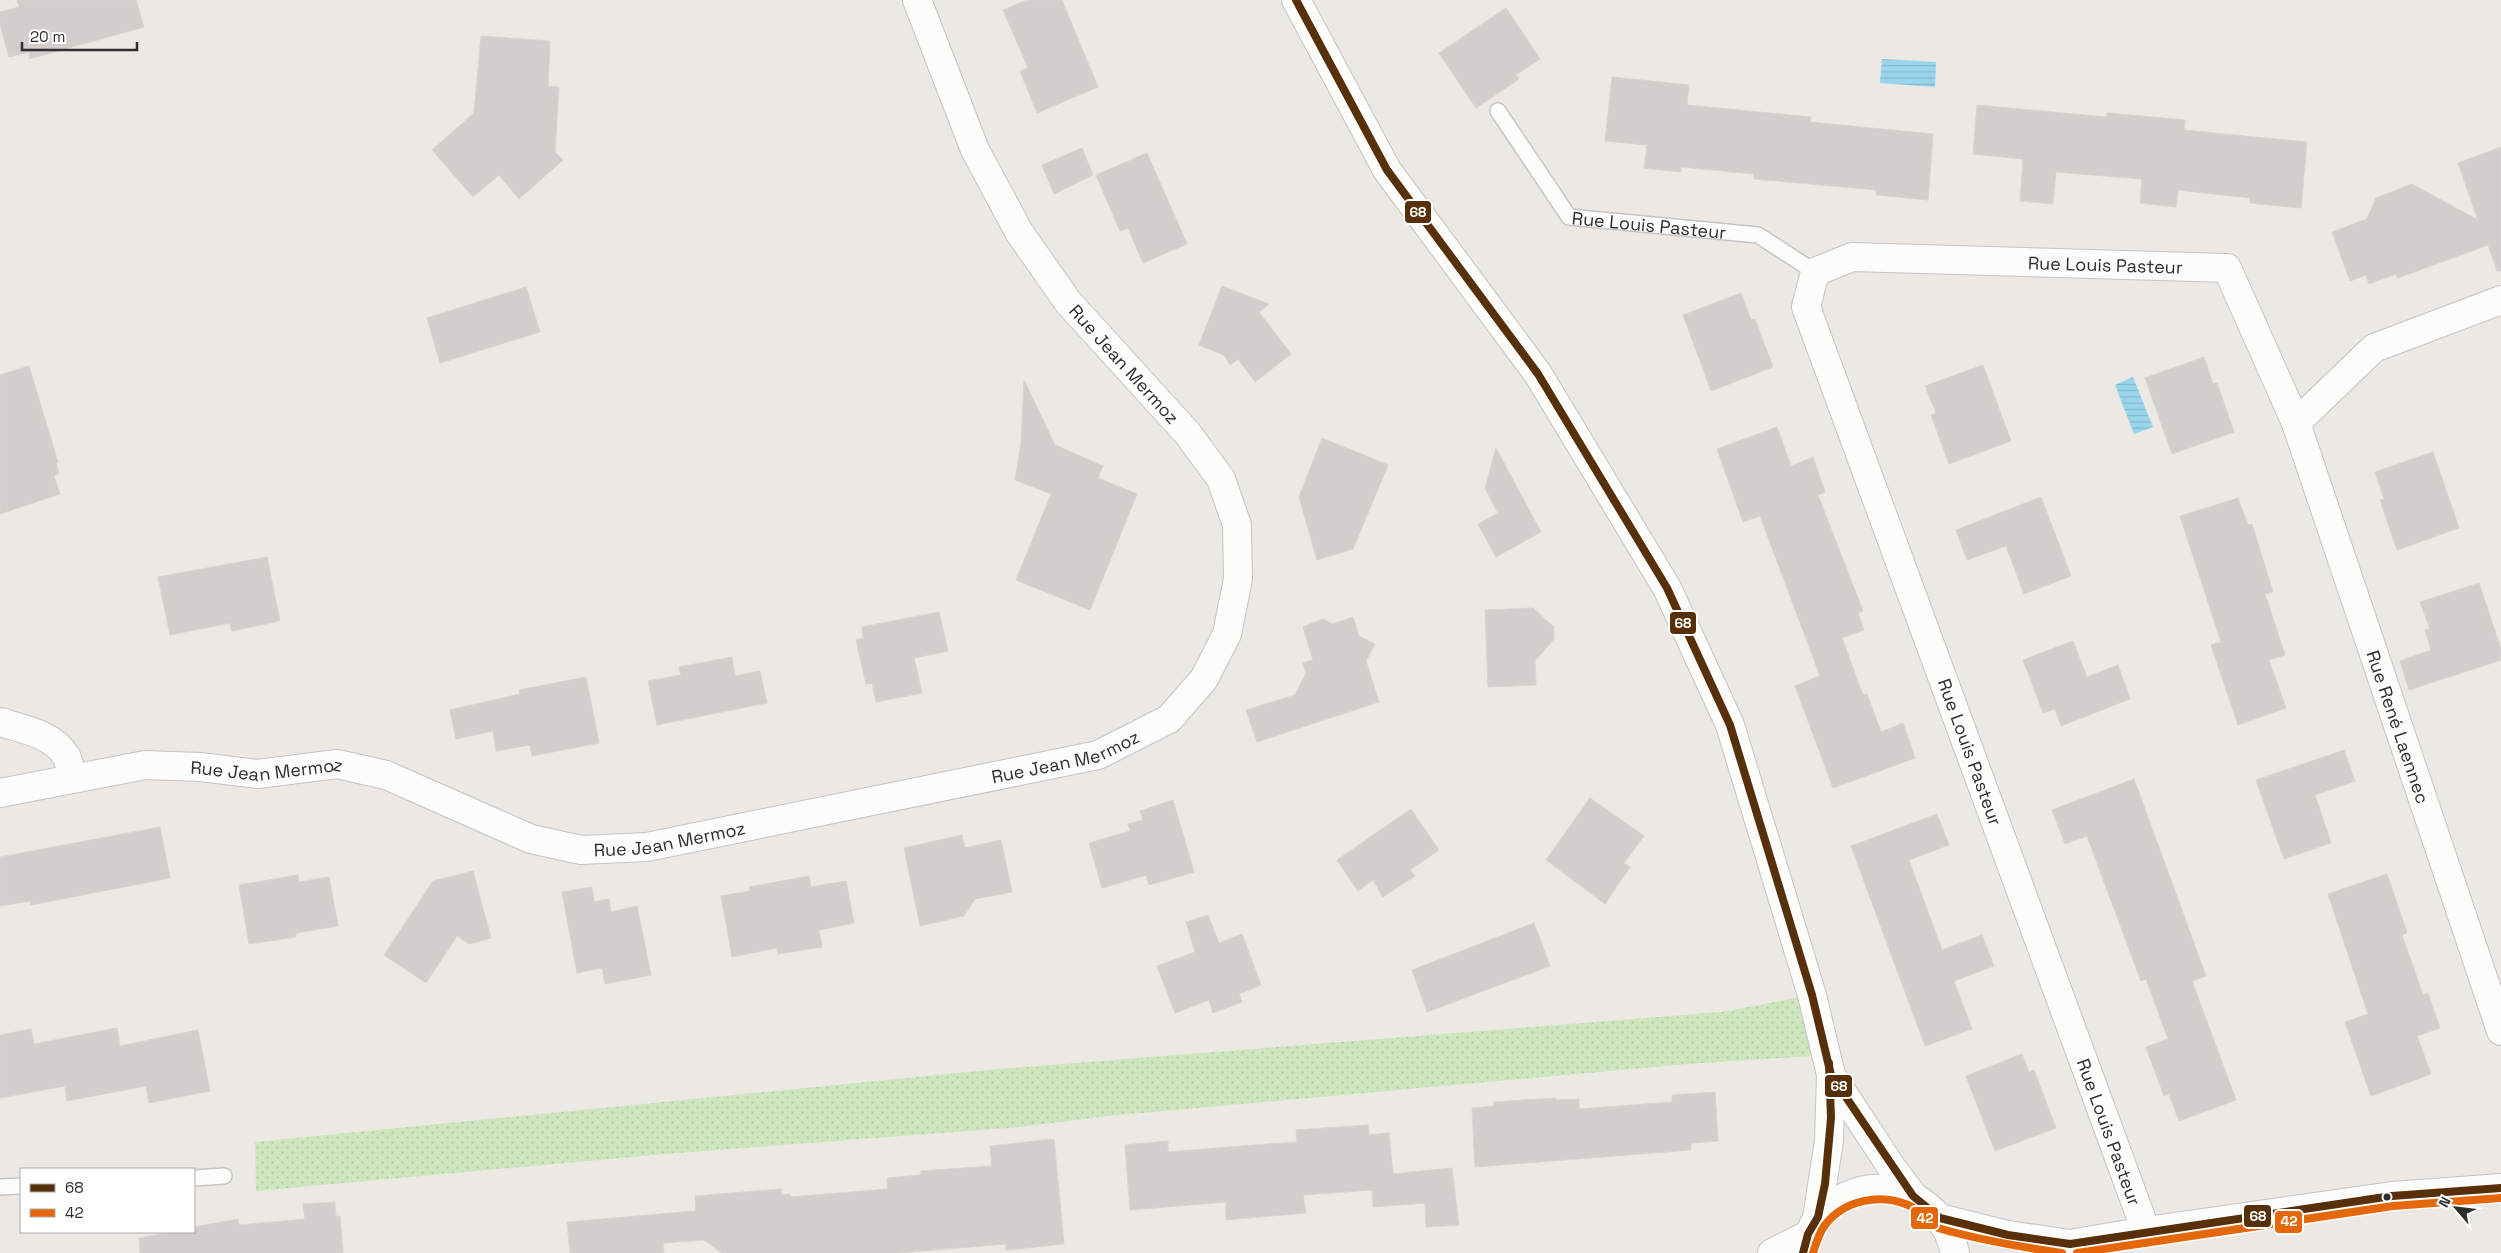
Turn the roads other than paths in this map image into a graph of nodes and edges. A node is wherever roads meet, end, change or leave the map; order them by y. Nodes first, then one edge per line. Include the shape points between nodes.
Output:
1 (917, 0) edge
2 (1296, 0) edge
3 (1498, 111) dead end
4 (1815, 272) junction
5 (2501, 300) edge
6 (2296, 423) junction
7 (0, 722) edge
8 (72, 779) junction
9 (0, 793) edge
10 (2501, 1031) edge
11 (1831, 1075) junction
12 (224, 1176) dead end
13 (195, 1178) edge
14 (20, 1186) edge
15 (0, 1187) edge
16 (2501, 1188) edge
17 (1913, 1196) junction
18 (1940, 1218) junction
19 (2146, 1231) junction
20 (1809, 1235) edge
21 (2062, 1248) edge
22 (1772, 1253) edge
23 (1955, 1253) edge

1 - 8 street, Rue Jean Mermoz via 975,150 1019,232 1068,302 1188,434 1220,479 1234,516 1238,580 1227,634 1204,679 1169,719 1098,755 647,847 581,850 531,839 386,775 337,764 258,774 144,765
2 - 11 street via 1387,170 1538,374 1667,588 1730,725 1812,995
3 - 4 lane, Rue Louis Pasteur via 1569,216 1758,235
4 - 6 street, Rue Louis Pasteur via 1852,257 2227,268
4 - 19 street, Rue Louis Pasteur via 1806,307
5 - 6 street via 2374,348
6 - 10 street, Rue René Laennec
7 - 8 street via 35,732 52,741 67,756
8 - 9 street, Rue Jean Mermoz
11 - 17 street
11 - 20 street via 1829,1141
12 - 13 lane
14 - 15 lane
16 - 19 street via 2392,1196
17 - 18 street
17 - 20 street via 1888,1188 1861,1190 1837,1200
18 - 21 street
18 - 23 street via 1952,1238
19 - 21 street
20 - 22 street

